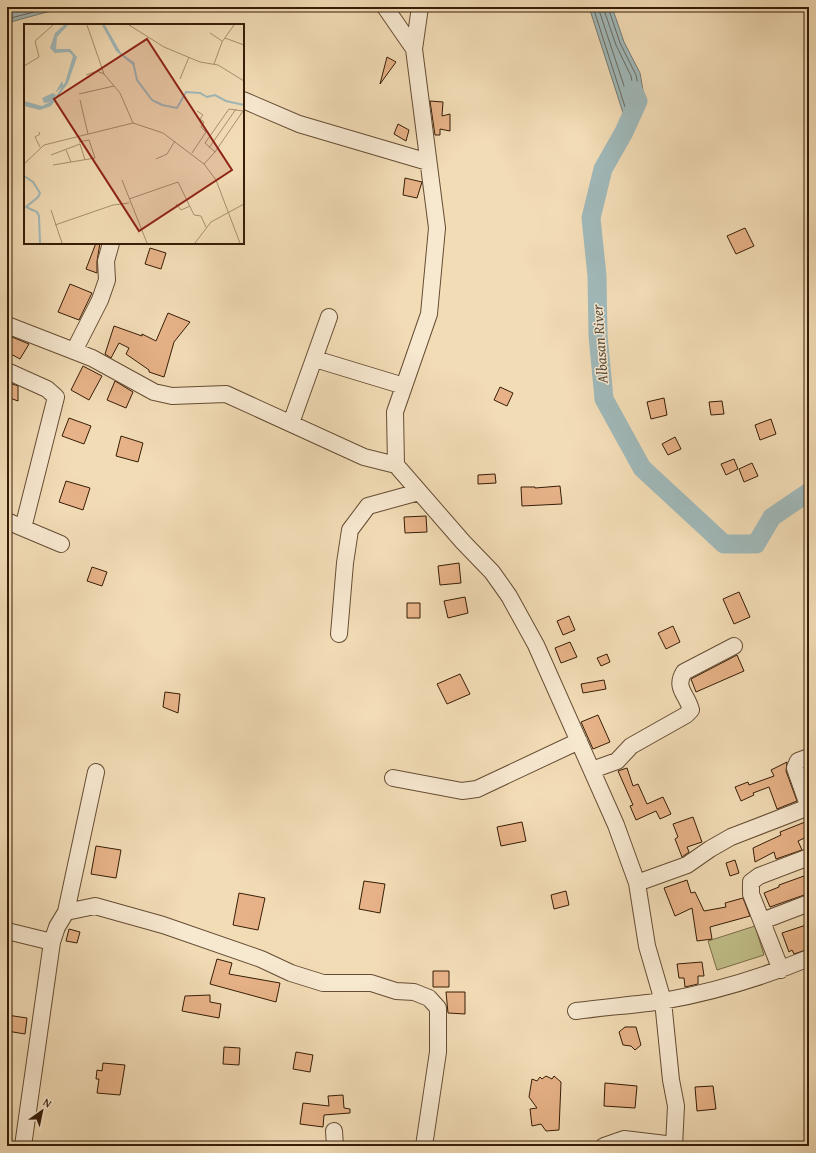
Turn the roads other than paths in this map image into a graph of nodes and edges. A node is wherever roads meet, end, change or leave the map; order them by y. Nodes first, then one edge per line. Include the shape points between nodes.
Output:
1 (385, 7) edge
2 (420, 7) edge
3 (414, 49) junction
4 (244, 100) edge
5 (428, 162) junction
6 (111, 244) edge
7 (329, 317) dead end
8 (7, 325) edge
9 (74, 351) junction
10 (315, 359) junction
11 (7, 370) edge
12 (404, 386) junction
13 (291, 424) junction
14 (396, 464) junction
15 (419, 492) junction
16 (7, 521) edge
17 (23, 528) junction
18 (61, 544) dead end
19 (339, 634) dead end
20 (734, 646) dead end
21 (579, 741) junction
22 (809, 757) edge
23 (592, 770) junction
24 (96, 772) dead end
25 (393, 778) dead end
26 (809, 857) edge
27 (637, 884) junction
28 (809, 903) edge
29 (66, 912) junction
30 (762, 921) junction
31 (7, 931) edge
32 (52, 942) junction
33 (809, 958) edge
34 (781, 970) junction
35 (663, 1001) junction
36 (576, 1011) dead end
37 (23, 1146) edge
38 (424, 1146) edge
39 (604, 1146) edge
40 (674, 1146) edge

1 - 3 street
2 - 3 street
3 - 5 street
4 - 5 street via 299,124
5 - 12 street via 437,228 429,314
6 - 9 street via 106,261 107,280 100,300
7 - 10 street
8 - 9 street
9 - 13 street via 154,392 172,396 226,394
10 - 12 street
10 - 13 street
11 - 17 street via 47,389 56,397
12 - 14 street via 395,412
13 - 14 street via 364,457
14 - 15 street
15 - 19 street via 368,506 350,530
15 - 21 street via 492,572 509,596 536,645
16 - 17 street
17 - 18 street
20 - 23 street via 684,672 679,685 691,710 686,715 631,746 617,761
21 - 23 street
21 - 25 street via 477,789 462,791
22 - 27 street via 798,761 795,768 806,795 806,808 731,837 687,866
23 - 27 street via 616,825
24 - 29 street
26 - 30 street via 759,876 751,882 751,894
27 - 35 street via 647,946
28 - 30 street
29 - 32 street
29 - 38 street via 95,906 163,925 323,983 371,983 414,992 429,998 438,1008 438,1052
30 - 34 street
31 - 32 street
32 - 37 street
33 - 34 street
34 - 35 street
35 - 36 street
35 - 40 street via 670,1080 676,1106
39 - 40 street via 624,1139

